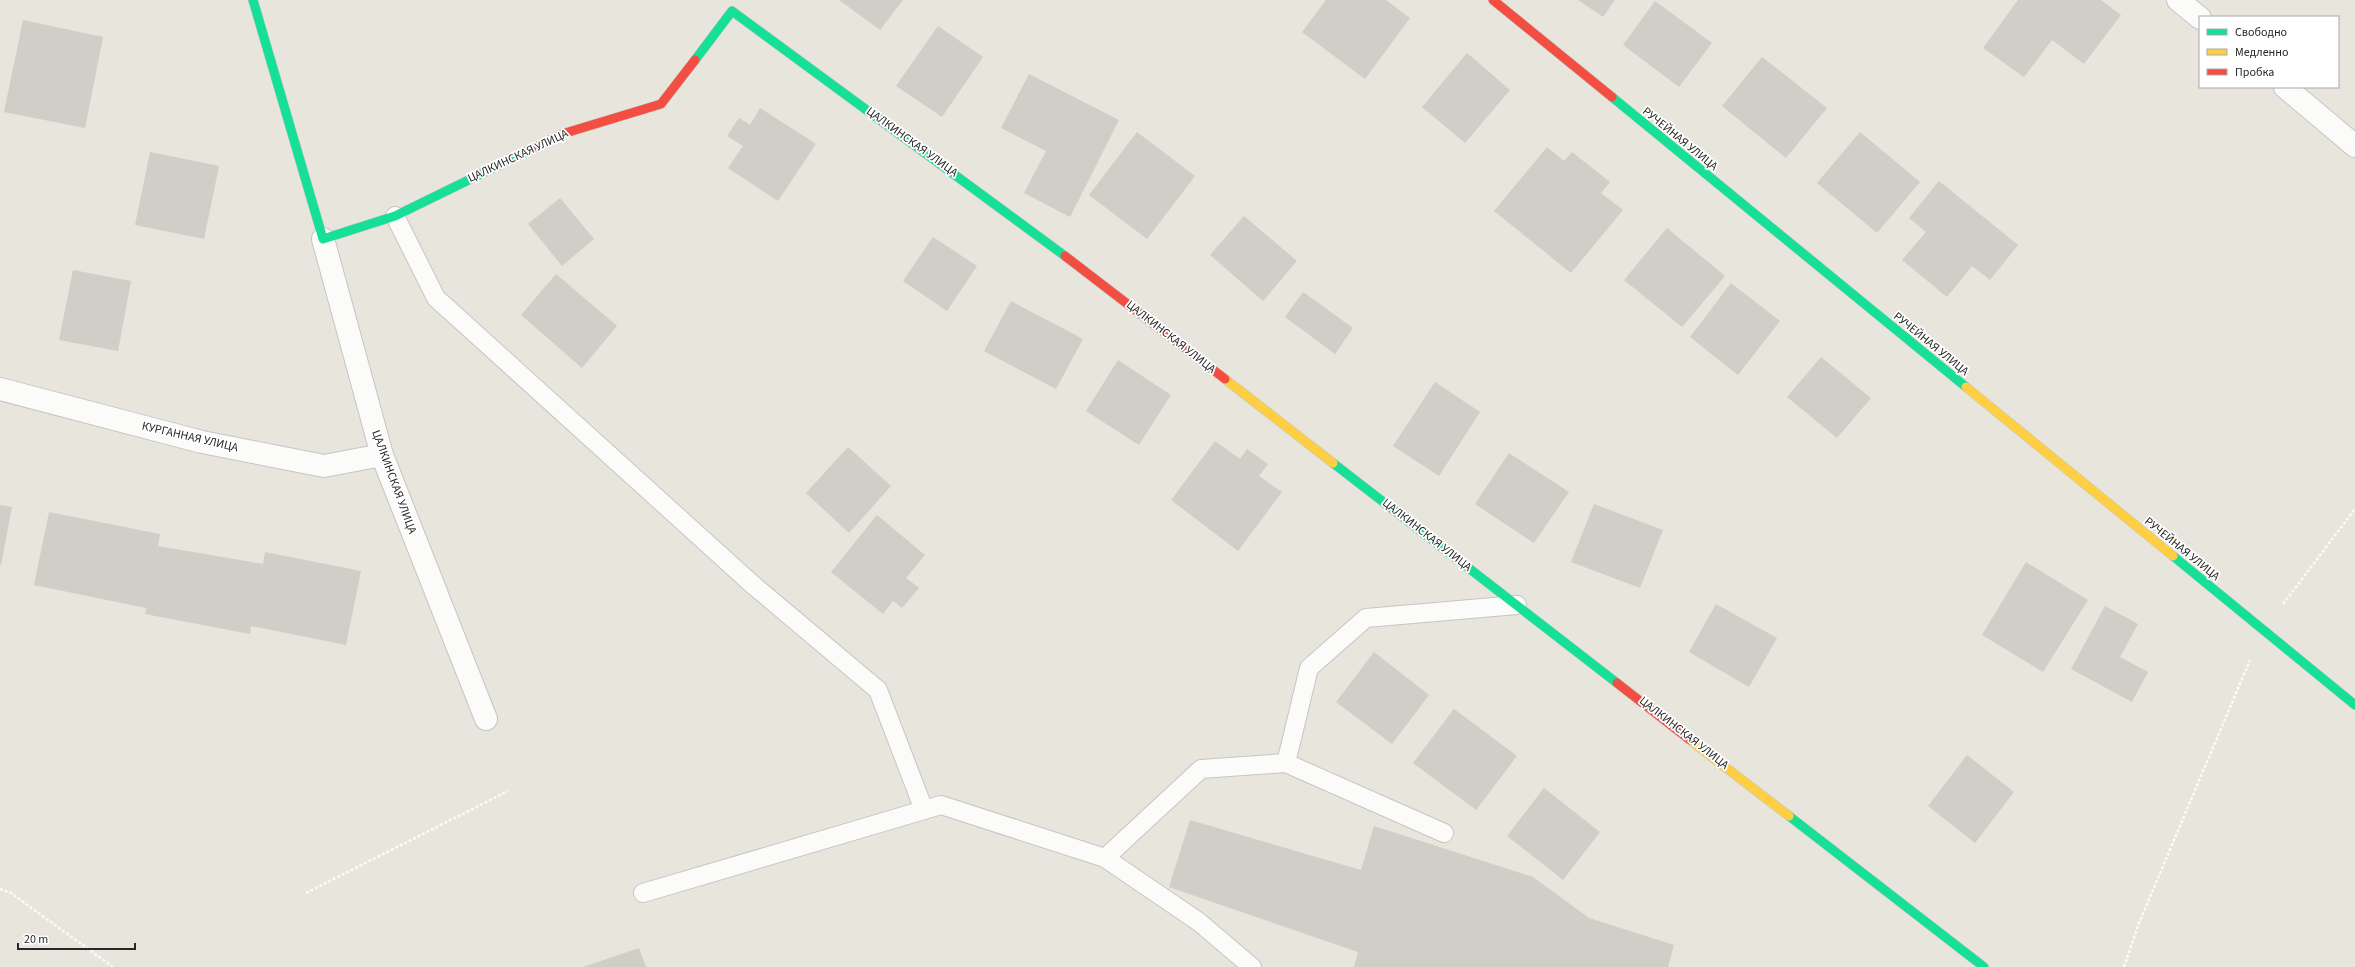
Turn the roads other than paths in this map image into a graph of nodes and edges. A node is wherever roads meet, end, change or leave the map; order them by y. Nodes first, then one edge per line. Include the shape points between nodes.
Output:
1 (252, 0) edge
2 (1493, 0) edge
3 (2178, 0) edge
4 (736, 5) edge
5 (2199, 17) edge
6 (2286, 88) edge
7 (2355, 146) edge
8 (395, 216) junction
9 (323, 239) junction
10 (0, 389) edge
11 (382, 455) junction
12 (1517, 605) junction
13 (2355, 705) edge
14 (486, 719) dead end
15 (1286, 763) junction
16 (924, 810) junction
17 (1444, 833) dead end
18 (1105, 858) junction
19 (643, 894) dead end
20 (1252, 967) edge
21 (1984, 967) edge

1 - 9 street, ЦАЛКИНСКАЯ УЛИЦА
2 - 13 street, РУЧЕЙНАЯ УЛИЦА
3 - 5 street
4 - 8 street, ЦАЛКИНСКАЯ УЛИЦА via 661,104 562,134
4 - 12 street, ЦАЛКИНСКАЯ УЛИЦА
6 - 7 street
8 - 9 street, ЦАЛКИНСКАЯ УЛИЦА
8 - 16 lane via 436,298 752,584 878,690
9 - 11 street, ЦАЛКИНСКАЯ УЛИЦА
10 - 11 street, КУРГАННАЯ УЛИЦА via 202,442 324,466
11 - 14 street, ЦАЛКИНСКАЯ УЛИЦА
12 - 15 lane via 1366,618 1309,668
12 - 21 street, ЦАЛКИНСКАЯ УЛИЦА
15 - 17 lane
15 - 18 lane via 1201,769
16 - 18 lane via 941,806
16 - 19 lane
18 - 20 lane via 1200,922

